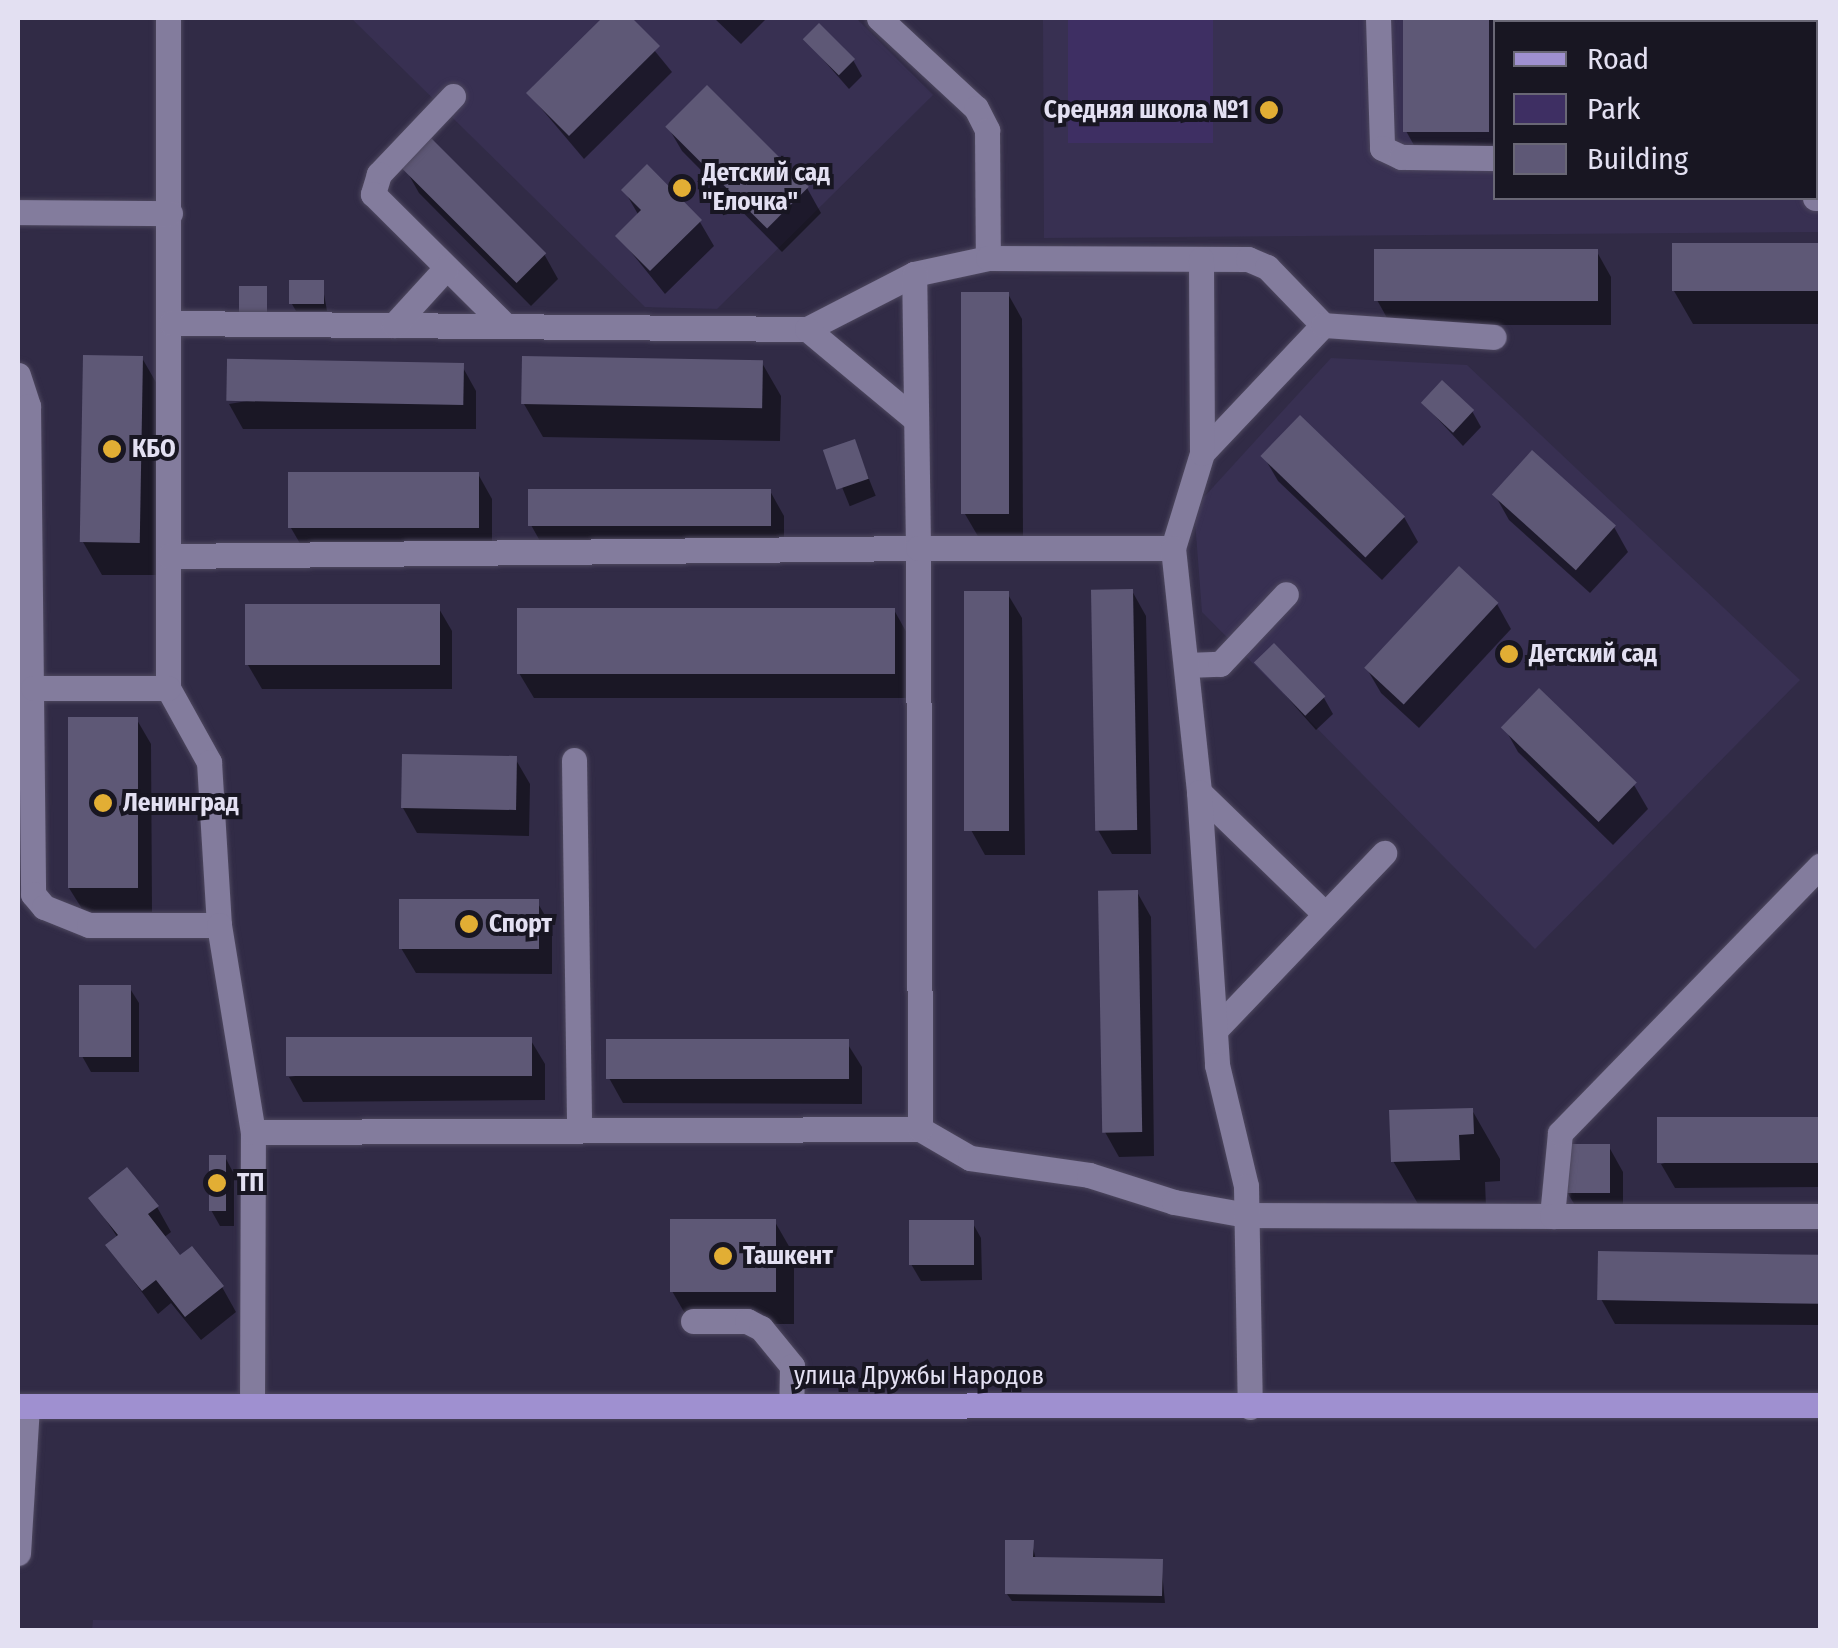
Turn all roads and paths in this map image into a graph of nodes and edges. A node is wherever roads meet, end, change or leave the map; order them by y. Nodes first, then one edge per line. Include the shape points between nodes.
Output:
1 (168, 18) edge
2 (879, 18) edge
3 (1378, 18) edge
4 (452, 96) dead end
5 (1493, 158) edge
6 (18, 212) edge
7 (170, 214) junction
8 (988, 258) junction
9 (1201, 259) junction
10 (446, 268) junction
11 (914, 274) junction
12 (170, 323) junction
13 (394, 325) junction
14 (1323, 325) junction
15 (506, 326) junction
16 (806, 328) junction
17 (1494, 337) dead end
18 (18, 376) edge
19 (915, 419) junction
20 (1202, 452) junction
21 (918, 548) junction
22 (1173, 548) junction
23 (169, 556) junction
24 (1286, 594) dead end
25 (1186, 664) junction
26 (32, 688) junction
27 (168, 688) junction
28 (574, 760) dead end
29 (1199, 792) junction
30 (1384, 853) dead end
31 (1820, 866) edge
32 (25, 894) edge
33 (1326, 914) junction
34 (219, 925) junction
35 (1215, 1030) junction
36 (920, 1128) junction
37 (579, 1130) junction
38 (252, 1132) junction
39 (1246, 1214) junction
40 (1552, 1216) junction
41 (1820, 1216) edge
42 (693, 1321) dead end
43 (252, 1405) junction
44 (1820, 1405) edge
45 (22, 1406) edge
46 (791, 1406) junction
47 (1250, 1407) junction
48 (18, 1552) edge

1 - 7 lane
2 - 8 lane via 976,108 988,130
3 - 5 lane via 1382,148 1402,157
4 - 10 lane via 372,184 378,203
6 - 7 lane
7 - 12 lane
8 - 9 lane
8 - 11 lane
9 - 14 lane via 1267,267
9 - 20 lane
10 - 13 lane
10 - 15 lane
11 - 16 lane
11 - 19 lane
12 - 13 lane
12 - 23 lane
13 - 15 lane
14 - 17 lane
14 - 20 lane
15 - 16 lane
16 - 19 lane
18 - 26 lane via 28,406
19 - 21 lane
20 - 22 lane
21 - 22 lane
21 - 23 lane
21 - 36 lane
22 - 25 lane
23 - 27 lane
24 - 25 lane via 1220,664
25 - 29 lane
26 - 27 lane
26 - 32 lane
27 - 34 lane via 209,762
28 - 37 lane
29 - 33 lane
29 - 35 lane
30 - 33 lane
31 - 40 lane via 1560,1133
32 - 34 lane via 89,925
33 - 35 lane
34 - 38 lane
35 - 39 lane
36 - 37 lane
36 - 39 lane via 970,1158 1089,1175 1174,1202
37 - 38 lane
38 - 43 lane
39 - 40 lane
39 - 47 lane
40 - 41 lane
42 - 46 lane via 747,1320 761,1328 792,1366
43 - 45 main road, улица Дружбы Народов
43 - 46 main road, улица Дружбы Народов
44 - 47 main road, улица Дружбы Народов
45 - 48 lane
46 - 47 main road, улица Дружбы Народов

